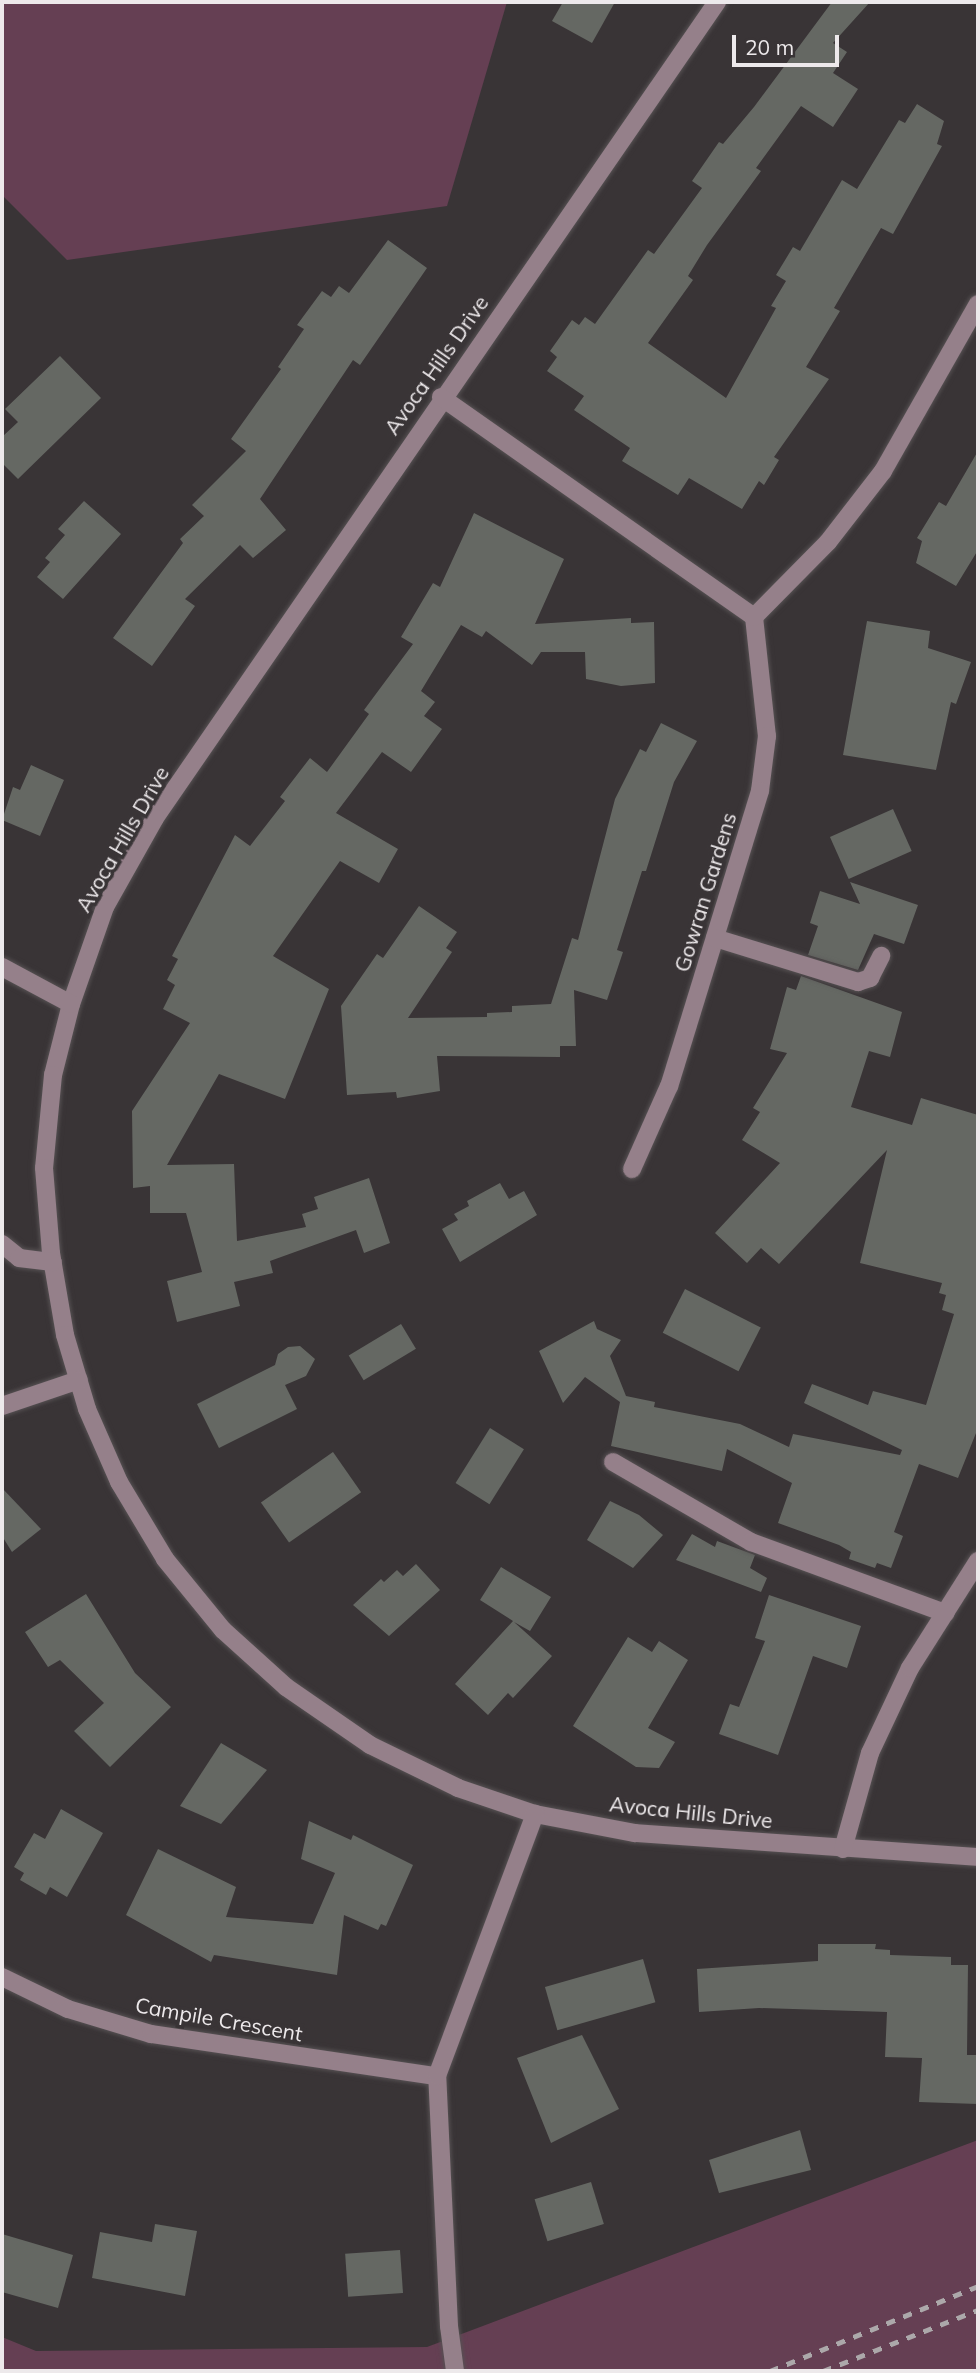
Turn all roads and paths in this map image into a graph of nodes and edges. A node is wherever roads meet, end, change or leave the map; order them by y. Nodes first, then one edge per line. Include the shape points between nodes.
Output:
1 (717, 2) edge
2 (978, 304) edge
3 (441, 397) junction
4 (754, 617) junction
5 (715, 937) junction
6 (881, 956) dead end
7 (2, 967) edge
8 (71, 1004) junction
9 (632, 1169) dead end
10 (2, 1244) edge
11 (53, 1262) junction
12 (79, 1380) junction
13 (2, 1405) edge
14 (614, 1462) dead end
15 (978, 1561) edge
16 (945, 1613) junction
17 (535, 1814) junction
18 (843, 1849) junction
19 (978, 1857) edge
20 (2, 1977) edge
21 (437, 2076) junction
22 (455, 2371) edge

1 - 3 street, Avoca Hills Drive
2 - 4 street via 883,471 828,542
3 - 4 street
3 - 8 street, Avoca Hills Drive via 155,818 105,907
4 - 5 street, Gowran Gardens via 767,736 761,791
5 - 6 street via 858,982 870,978
5 - 9 street, Gowran Gardens via 669,1086
7 - 8 street
8 - 11 street, Avoca Hills Drive via 53,1075 44,1168
10 - 11 street via 19,1258
11 - 12 street, Avoca Hills Drive via 65,1335
12 - 13 street
12 - 17 street, Avoca Hills Drive via 119,1482 165,1559 223,1630 286,1687 370,1745 458,1788
14 - 16 street via 751,1542
15 - 16 street
16 - 18 street via 910,1668 870,1753
17 - 18 street, Avoca Hills Drive via 635,1833
17 - 21 street
18 - 19 street, Avoca Hills Drive
20 - 21 street, Campile Crescent via 68,2009 151,2034
21 - 22 street

